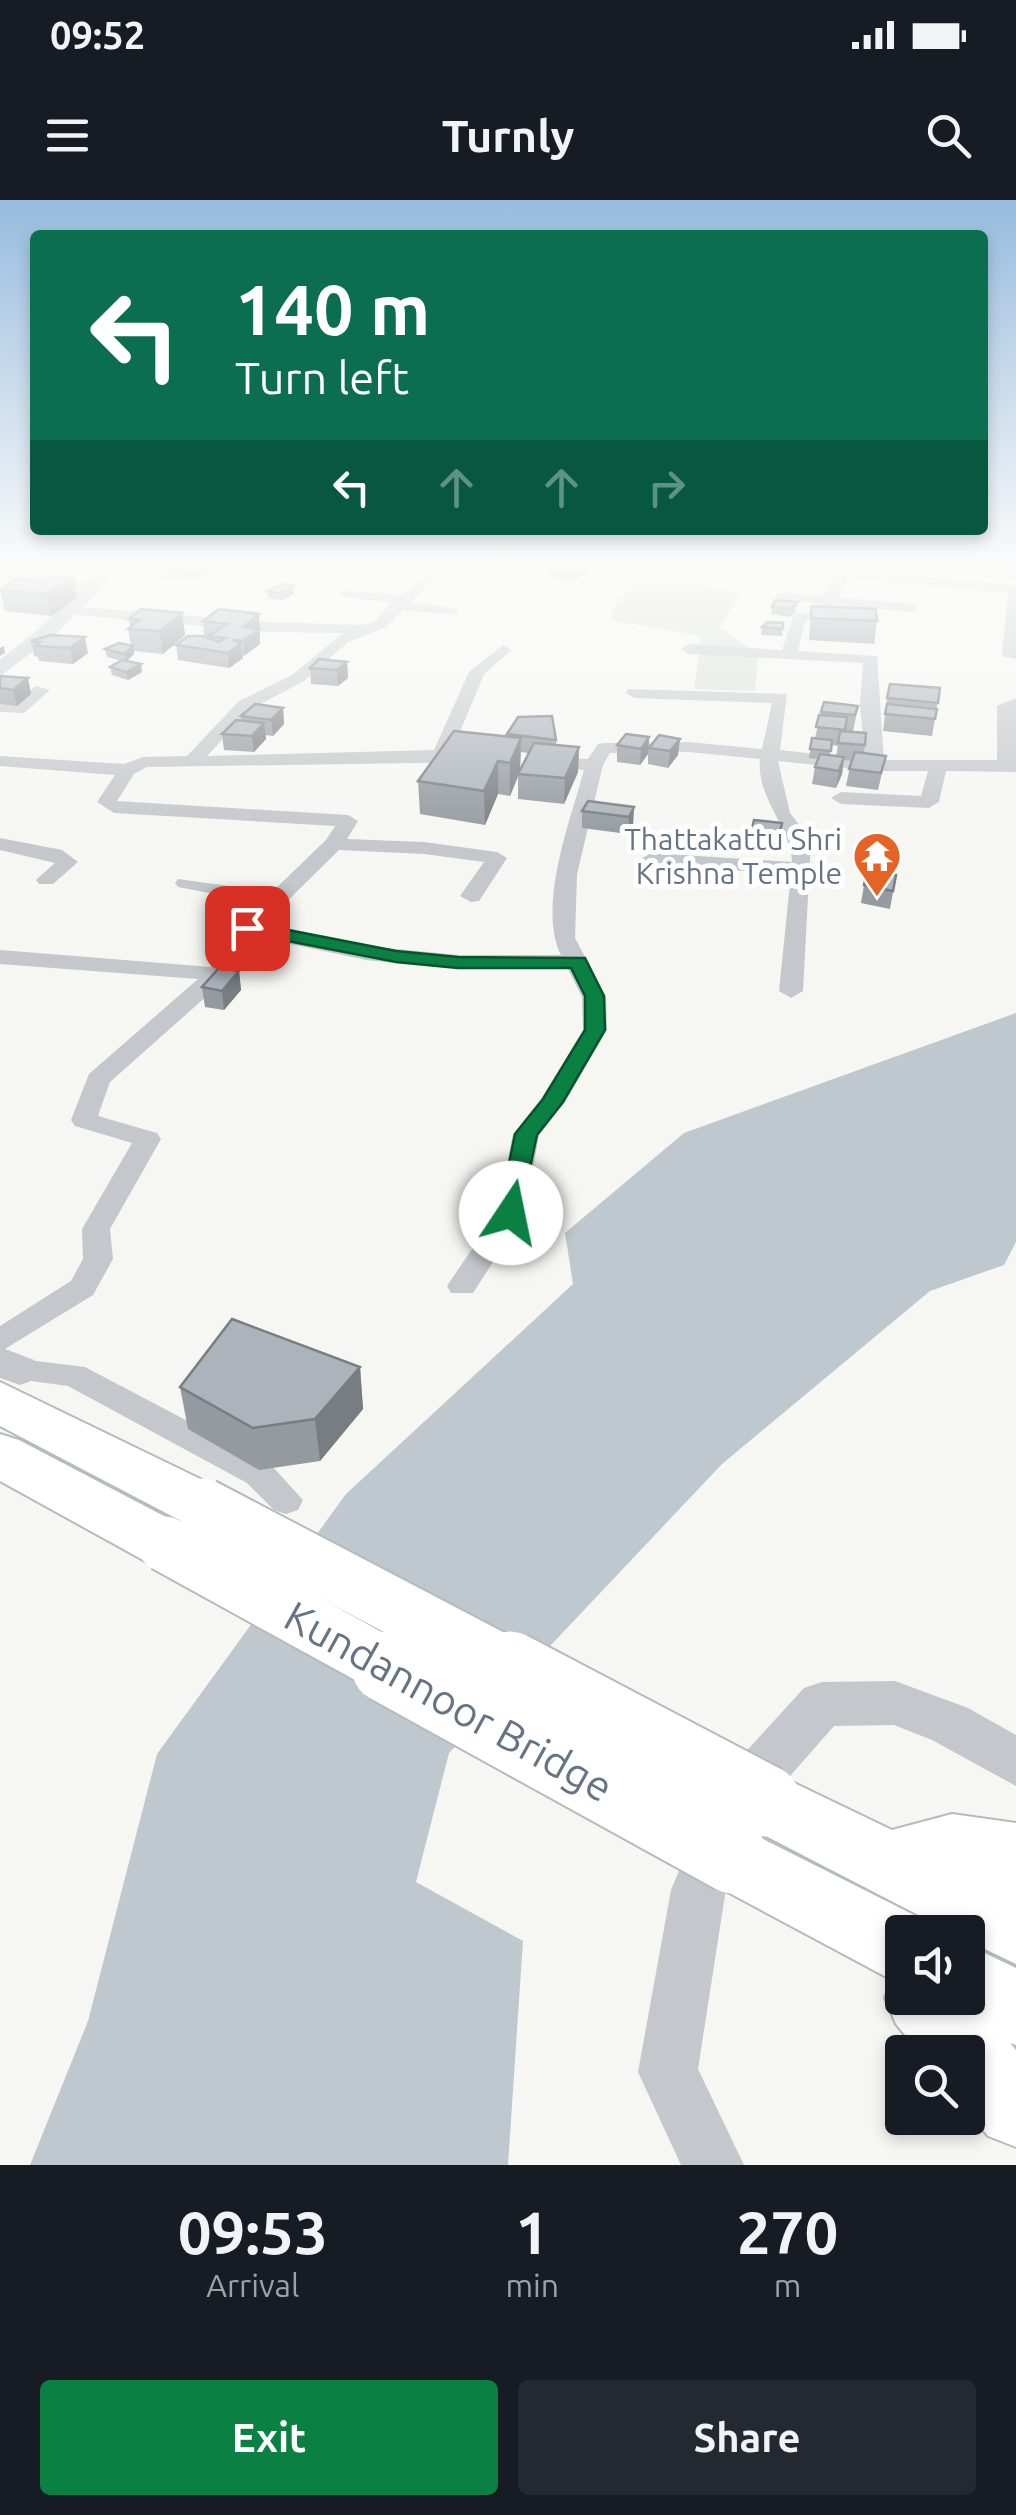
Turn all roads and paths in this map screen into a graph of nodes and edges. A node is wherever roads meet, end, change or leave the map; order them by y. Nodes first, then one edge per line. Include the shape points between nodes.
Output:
1 (320, 657) edge
2 (495, 657) edge
3 (701, 657) edge
4 (730, 657) edge
5 (824, 657) edge
6 (42, 690) dead end
7 (634, 693) dead end
8 (1016, 702) edge
9 (22, 706) junction
10 (0, 707) edge
11 (42, 712) dead end
12 (441, 755) junction
13 (772, 758) junction
14 (492, 759) edge
15 (525, 760) edge
16 (0, 761) edge
17 (190, 763) junction
18 (594, 765) junction
19 (875, 765) junction
20 (938, 766) junction
21 (1011, 766) edge
22 (127, 770) junction
23 (842, 798) dead end
24 (0, 844) edge
25 (334, 844) junction
26 (651, 860) dead end
27 (802, 869) junction
28 (46, 880) dead end
29 (186, 882) dead end
30 (472, 896) dead end
31 (274, 899) junction
32 (247, 928) junction
33 (0, 957) edge
34 (578, 962) junction
35 (218, 974) junction
36 (792, 991) dead end
37 (462, 1286) dead end
38 (5, 1368) edge
39 (0, 1455) edge
40 (286, 1500) dead end
41 (184, 1525) junction
42 (1016, 1762) edge
43 (749, 1830) junction
44 (1016, 1856) edge
45 (893, 1863) junction
46 (1016, 1928) edge
47 (885, 1946) edge
48 (985, 1991) edge
49 (1016, 2008) edge
50 (936, 2015) edge
51 (952, 2035) edge
52 (985, 2073) edge
53 (1016, 2108) edge
54 (713, 2165) edge

1 - 17 street via 298,678 245,705
2 - 12 street via 478,672
3 - 4 street via 730,663
5 - 19 street via 871,659
6 - 9 street
7 - 13 street via 781,698
8 - 21 street via 1006,706
9 - 10 street
9 - 11 street
12 - 14 street
12 - 17 street
13 - 18 street via 637,746 604,748
13 - 19 street
13 - 27 street via 768,766 782,814 801,840
15 - 18 street
16 - 22 street
17 - 22 street via 143,762
18 - 34 street via 567,874 564,938
19 - 20 street
20 - 21 street
20 - 23 street via 929,802
22 - 25 street via 107,802 114,807 348,820
24 - 28 street via 68,862
25 - 30 street via 498,858
25 - 31 street
26 - 27 street
27 - 36 street
29 - 31 street
31 - 32 street
32 - 34 street via 384,955
32 - 35 street
33 - 35 street
34 - 37 street via 594,996 595,1030 526,1134 511,1213
35 - 38 street via 98,1080 84,1120 148,1139 96,1228 98,1259 82,1288
38 - 40 street via 74,1374 260,1474
38 - 41 highway
39 - 41 highway
41 - 43 highway, Kundannoor Bridge, bridge
42 - 54 street via 895,1702 822,1704 760,1774 698,1890 668,2072
43 - 45 highway
43 - 47 highway
44 - 45 highway via 952,1847
45 - 46 highway
48 - 49 highway
50 - 51 highway
52 - 53 highway

